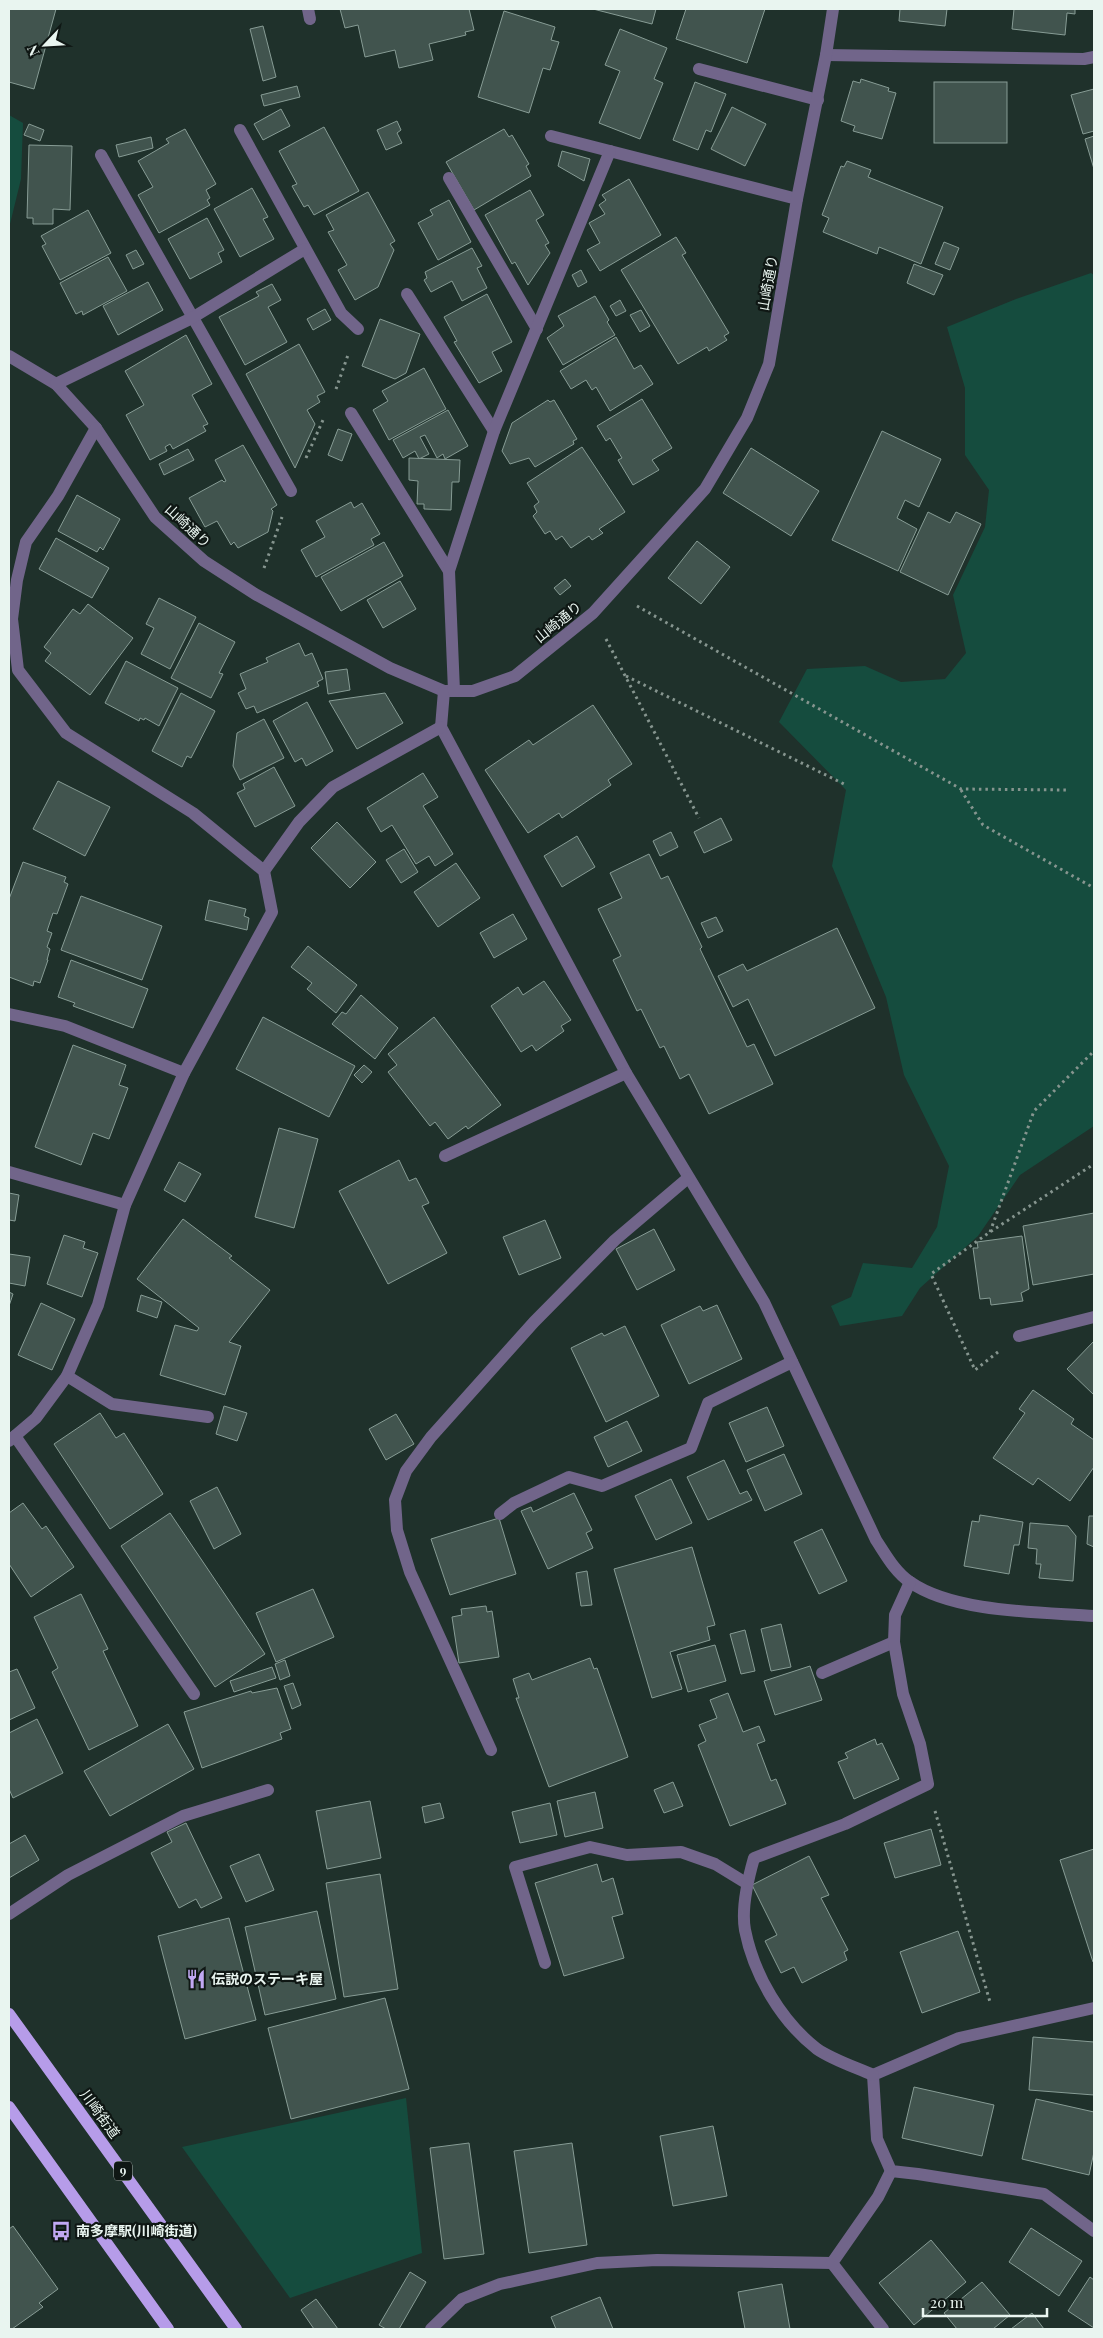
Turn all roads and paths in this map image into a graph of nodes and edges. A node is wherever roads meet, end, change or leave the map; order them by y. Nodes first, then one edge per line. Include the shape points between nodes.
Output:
1 (833, 9) edge
2 (826, 55) junction
3 (1094, 57) edge
4 (699, 69) dead end
5 (818, 100) junction
6 (240, 130) dead end
7 (551, 136) dead end
8 (610, 150) junction
9 (101, 155) dead end
10 (450, 178) dead end
11 (797, 199) junction
12 (305, 250) junction
13 (407, 294) dead end
14 (192, 318) junction
15 (358, 329) joint
16 (537, 329) junction
17 (9, 356) edge
18 (56, 384) junction
19 (334, 394) dead end
20 (327, 412) dead end
21 (351, 413) dead end
22 (96, 428) junction
23 (494, 431) junction
24 (291, 491) junction
25 (449, 571) junction
26 (612, 592) junction
27 (255, 594) junction
28 (593, 613) junction
29 (14, 672) edge
30 (626, 676) junction
31 (449, 691) junction
32 (441, 727) junction
33 (844, 784) dead end
34 (961, 789) junction
35 (1067, 790) dead end
36 (699, 818) dead end
37 (264, 871) junction
38 (1094, 888) edge
39 (9, 1014) edge
40 (1094, 1051) edge
41 (184, 1073) junction
42 (626, 1073) junction
43 (445, 1156) dead end
44 (1094, 1164) edge
45 (9, 1172) edge
46 (688, 1178) junction
47 (125, 1206) junction
48 (990, 1232) junction
49 (1094, 1318) edge
50 (1019, 1336) joint
51 (792, 1362) junction
52 (68, 1376) junction
53 (208, 1417) dead end
54 (12, 1439) edge
55 (500, 1514) dead end
56 (910, 1582) junction
57 (1094, 1616) edge
58 (894, 1642) junction
59 (822, 1673) dead end
60 (194, 1694) dead end
61 (491, 1750) dead end
62 (928, 1784) junction
63 (268, 1790) dead end
64 (746, 1883) junction
65 (9, 1914) edge
66 (546, 1963) dead end
67 (1094, 2008) edge
68 (9, 2014) edge
69 (997, 2029) junction
70 (873, 2075) junction
71 (9, 2108) edge
72 (892, 2172) junction
73 (1094, 2231) edge
74 (832, 2263) junction
75 (168, 2329) edge
76 (236, 2329) edge
77 (431, 2329) edge
78 (883, 2329) edge

1 - 2 street, 山崎通り
2 - 3 street via 1084,60
2 - 5 street, 山崎通り
4 - 5 street
5 - 11 street, 山崎通り
6 - 12 street
7 - 8 street
8 - 11 street
8 - 16 street
9 - 14 street
10 - 16 street
11 - 26 street, 山崎通り via 769,364 748,418 705,490
12 - 14 street
12 - 15 street via 341,314
13 - 23 street
14 - 18 street
14 - 24 street
15 - 19 path
16 - 23 street
17 - 18 street, 山崎通り
18 - 22 street, 山崎通り
20 - 24 path
21 - 25 street
22 - 27 street, 山崎通り via 155,517 204,561
22 - 29 street via 58,496 26,542 12,619
23 - 25 street
24 - 27 path
25 - 31 street
26 - 28 street, 山崎通り
26 - 34 path
27 - 31 street, 山崎通り via 390,668
28 - 30 path
28 - 31 street, 山崎通り via 515,676 473,691
29 - 37 street via 66,733 192,813
30 - 33 path
30 - 36 path
31 - 32 street
32 - 37 street via 333,787 299,822
32 - 42 street
34 - 35 path
34 - 38 path via 983,826
37 - 41 street via 272,912
39 - 41 street via 65,1026
40 - 48 path via 1034,1111
41 - 47 street
42 - 43 street
42 - 46 street
44 - 48 path
45 - 47 street
46 - 51 street via 764,1302
46 - 61 street via 615,1240 534,1322 431,1437 406,1471 395,1500 397,1530 410,1572
47 - 52 street via 98,1305
48 - 50 path via 931,1274 975,1370
49 - 50 street
51 - 55 street via 708,1403 690,1448 602,1486 569,1478 514,1503
51 - 56 street via 876,1540 892,1564
52 - 53 street via 112,1404
52 - 54 street via 36,1418
54 - 60 street
56 - 57 street via 939,1596 970,1605
56 - 58 street via 895,1615
58 - 59 street
58 - 62 street via 903,1694 920,1744
62 - 64 street via 845,1824 754,1858
62 - 69 path
63 - 65 street via 183,1816 68,1875
64 - 66 street via 716,1864 680,1852 627,1855 590,1846 515,1867
64 - 70 street via 745,1928 758,1972 790,2025 819,2050
67 - 69 street
68 - 76 main road, 川崎街道 / 9
69 - 70 street via 959,2038
70 - 72 street via 877,2139
71 - 75 main road
72 - 73 street via 1044,2194
72 - 74 street
74 - 77 street via 657,2260 597,2263 484,2290 462,2299
74 - 78 street

